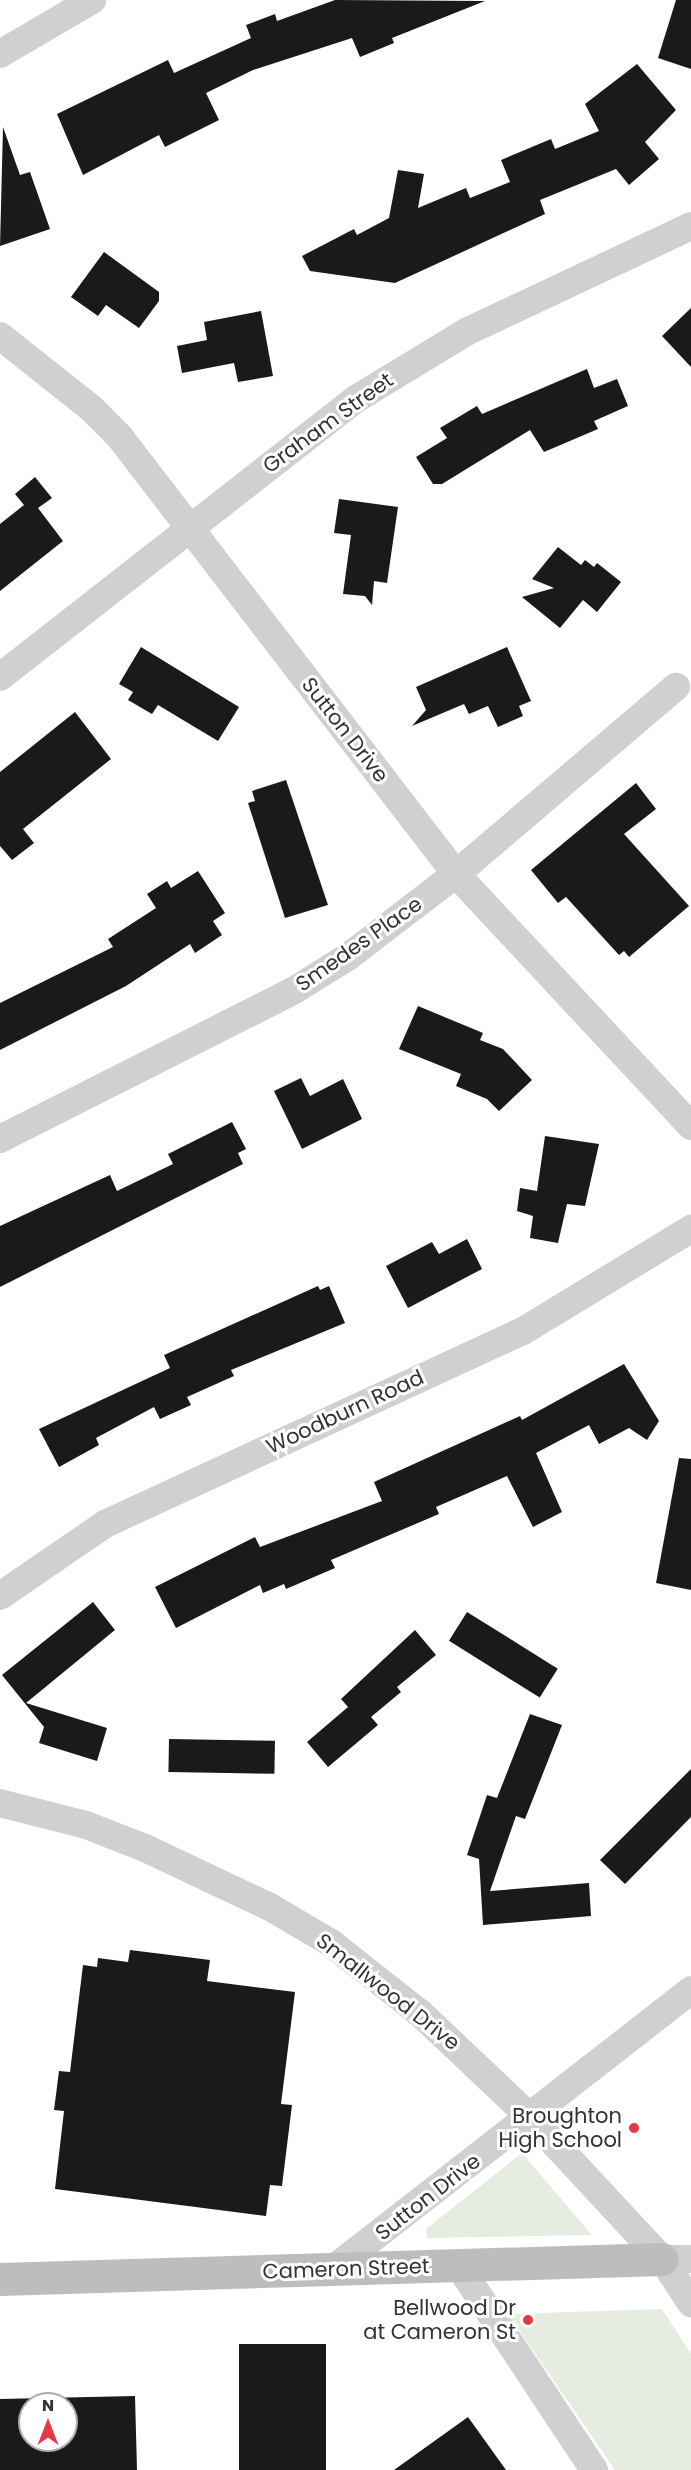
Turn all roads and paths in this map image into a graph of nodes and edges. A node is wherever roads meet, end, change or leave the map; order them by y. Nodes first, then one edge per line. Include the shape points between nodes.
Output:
1 (92, 0) edge
2 (0, 54) edge
3 (691, 226) edge
4 (0, 336) edge
5 (188, 527) junction
6 (0, 677) edge
7 (676, 687) dead end
8 (456, 874) junction
9 (691, 1126) edge
10 (0, 1139) edge
11 (691, 1229) edge
12 (0, 1596) edge
13 (0, 1803) edge
14 (691, 1990) edge
15 (529, 2116) junction
16 (676, 2259) edge
17 (459, 2266) junction
18 (333, 2269) junction
19 (0, 2278) edge
20 (691, 2303) edge
21 (594, 2470) edge

1 - 2 street
3 - 5 street, Graham Street via 522,304 411,363 356,399
4 - 5 street, Sutton Drive via 92,408
5 - 6 street, Graham Street
5 - 8 street, Sutton Drive
7 - 8 street, Smedes Place via 488,842
8 - 9 street, Sutton Drive
8 - 10 street, Smedes Place via 349,956 293,991
11 - 12 street, Woodburn Road via 523,1331 105,1524
13 - 15 street, Smallwood Drive via 96,1829 270,1907 331,1943 389,1987
14 - 15 street, Sutton Drive
15 - 16 street, Smallwood Drive
15 - 18 street, Sutton Drive
16 - 17 street, Cameron Street
16 - 20 street, Smallwood Drive
17 - 18 street, Cameron Street
17 - 21 street
18 - 19 street, Cameron Street

